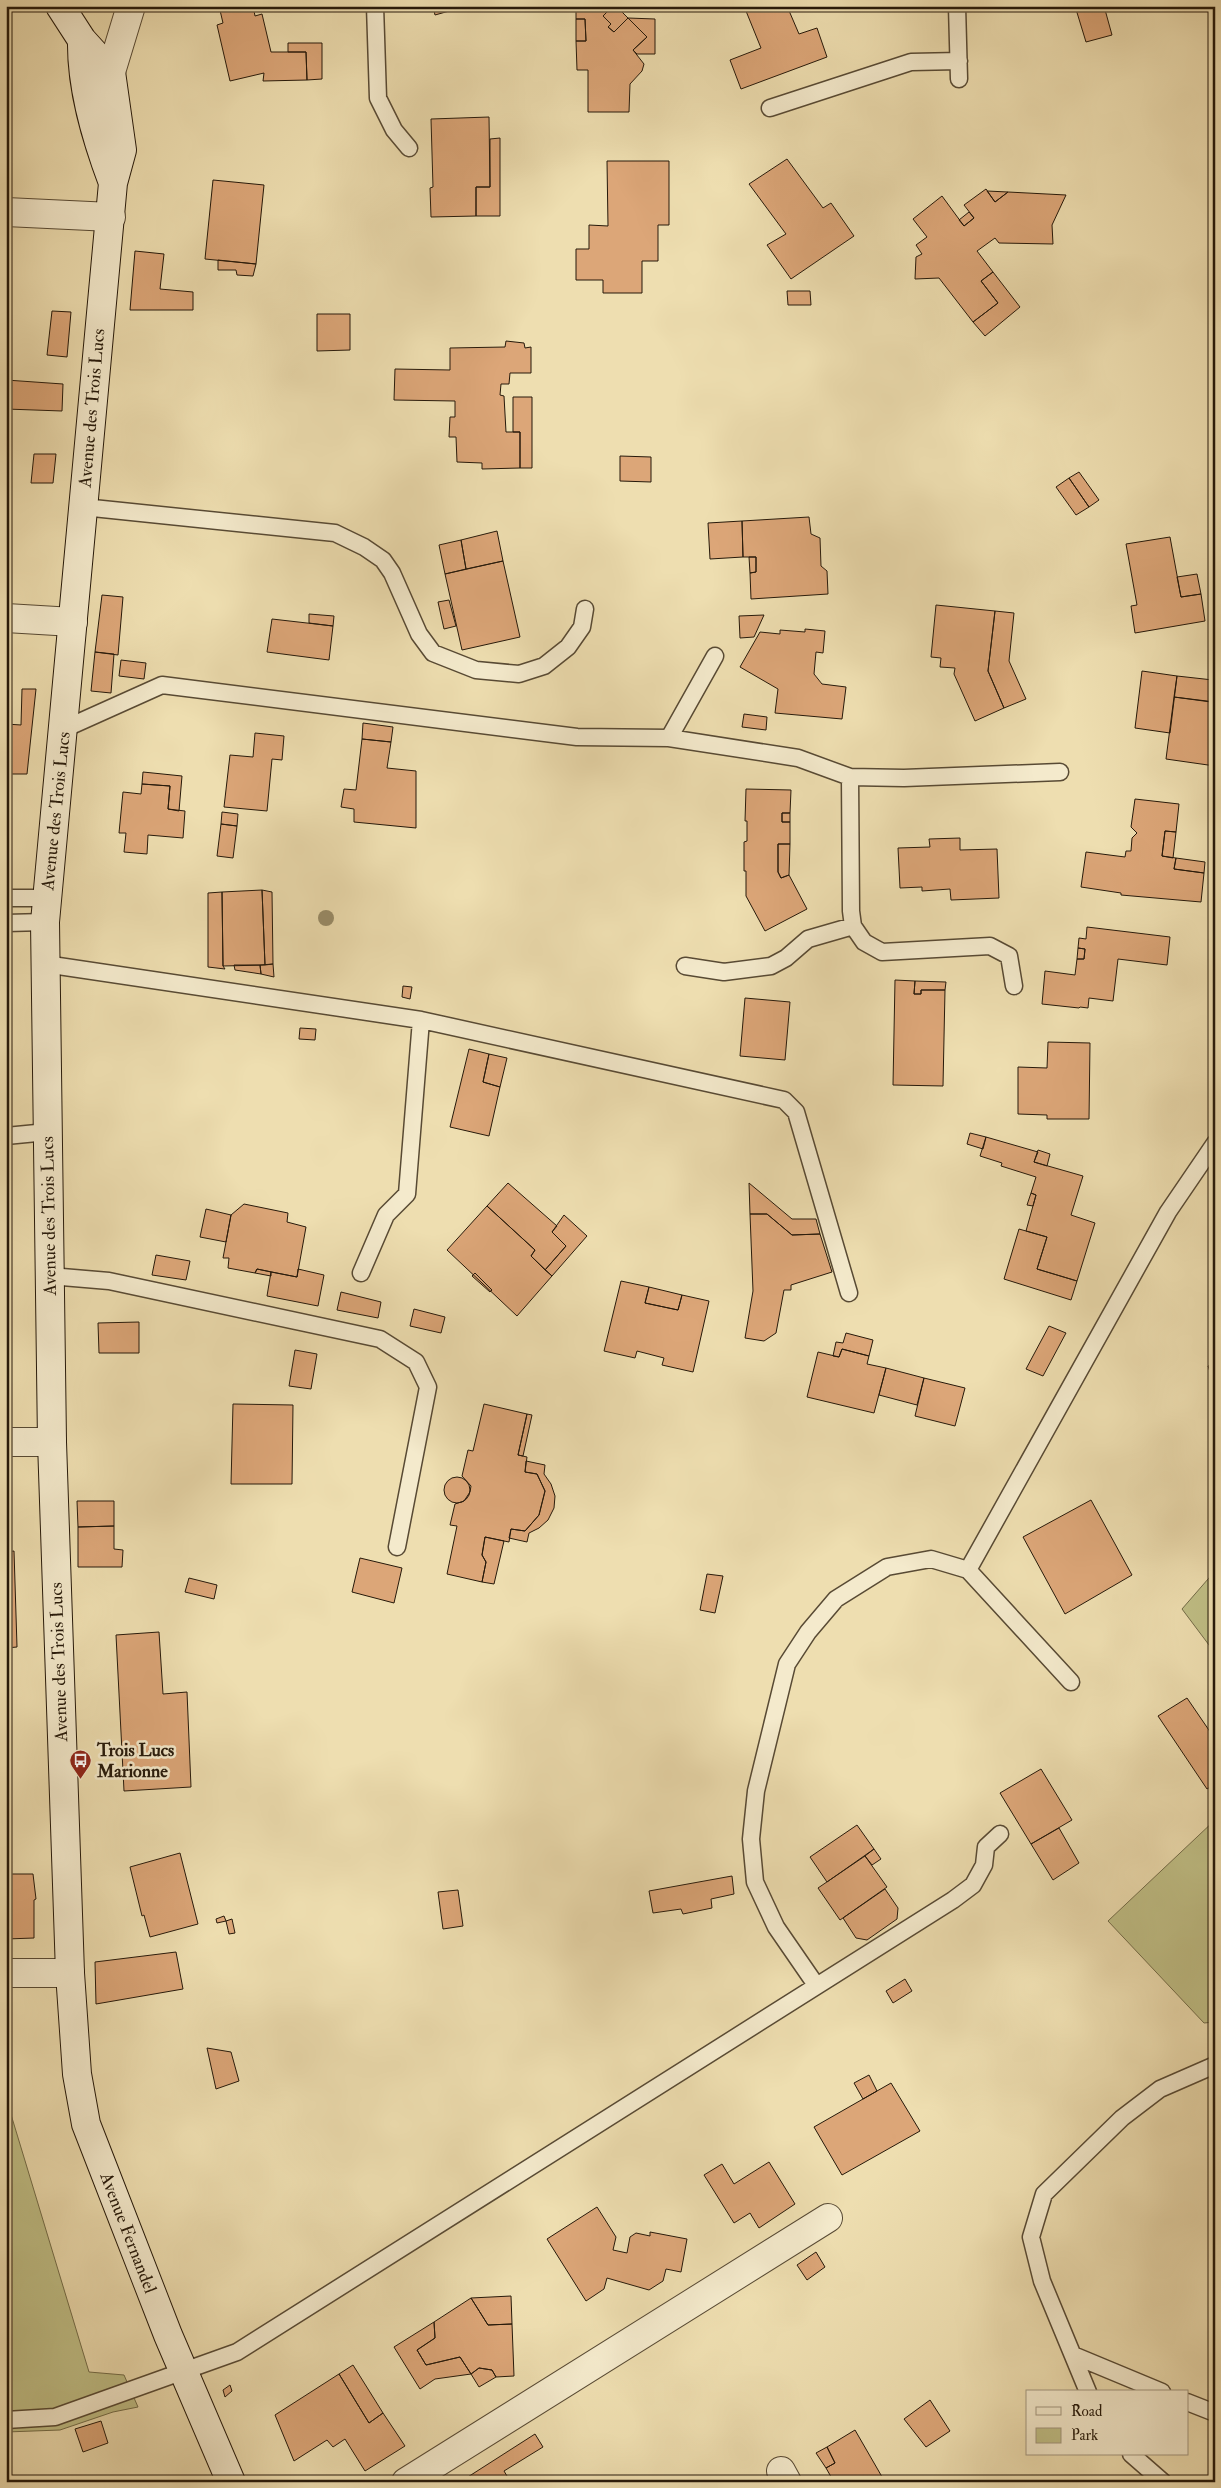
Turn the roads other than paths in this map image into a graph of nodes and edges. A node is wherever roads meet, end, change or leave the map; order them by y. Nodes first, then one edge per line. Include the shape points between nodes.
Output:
1 (131, 6) edge
2 (375, 6) edge
3 (957, 6) edge
4 (63, 7) edge
5 (82, 40) junction
6 (959, 61) junction
7 (112, 72) junction
8 (959, 79) dead end
9 (770, 108) dead end
10 (409, 148) dead end
11 (113, 182) junction
12 (6, 212) edge
13 (110, 216) junction
14 (83, 507) junction
15 (585, 609) dead end
16 (6, 618) edge
17 (73, 622) junction
18 (715, 656) dead end
19 (64, 729) junction
20 (669, 738) junction
21 (1060, 772) dead end
22 (850, 777) junction
23 (6, 898) edge
24 (46, 910) junction
25 (6, 922) edge
26 (853, 926) junction
27 (45, 964) junction
28 (685, 966) dead end
29 (1014, 986) dead end
30 (420, 1020) junction
31 (47, 1132) junction
32 (6, 1136) edge
33 (1215, 1143) edge
34 (361, 1273) dead end
35 (50, 1276) junction
36 (849, 1293) dead end
37 (6, 1442) edge
38 (52, 1442) junction
39 (398, 1547) dead end
40 (968, 1570) junction
41 (1071, 1682) dead end
42 (1000, 1834) dead end
43 (70, 1972) junction
44 (6, 1973) edge
45 (816, 1985) junction
46 (1215, 2065) edge
47 (828, 2218) dead end
48 (1073, 2355) junction
49 (184, 2370) junction
50 (1087, 2390) edge
51 (1157, 2390) edge
52 (1188, 2402) edge
53 (1215, 2413) edge
54 (6, 2420) edge
55 (1133, 2456) edge
56 (231, 2482) edge
57 (406, 2482) edge
58 (1163, 2482) edge

1 - 7 main road, Avenue des Trois Lucs
2 - 10 lane via 378,98 394,130
3 - 6 lane
4 - 5 main road
5 - 7 main road
5 - 11 main road, Avenue des Trois Lucs via 81,69
6 - 8 lane
6 - 9 lane via 911,62
7 - 11 main road, Avenue des Trois Lucs via 122,150
11 - 13 main road, Avenue des Trois Lucs
12 - 13 main road
13 - 14 main road, Avenue des Trois Lucs
14 - 15 lane via 334,533 383,560 392,573 418,634 434,653 476,670 519,674 544,666 568,647 582,627
14 - 17 main road, Avenue des Trois Lucs
16 - 17 main road
17 - 19 main road, Avenue des Trois Lucs
18 - 20 lane
19 - 20 lane via 162,685 577,737
19 - 24 main road, Avenue des Trois Lucs
20 - 22 lane via 798,758
21 - 22 lane
22 - 26 lane
23 - 24 lane
24 - 25 lane
24 - 27 main road, Avenue des Trois Lucs
26 - 28 lane via 808,939 771,966 724,972
26 - 29 lane via 864,942 882,952 990,946 1009,956
27 - 30 lane
27 - 31 main road, Avenue des Trois Lucs
30 - 34 lane via 407,1194 386,1215
30 - 36 lane via 784,1100 796,1112
31 - 32 lane
31 - 35 main road, Avenue des Trois Lucs
33 - 40 lane via 1168,1212
35 - 38 main road, Avenue des Trois Lucs
35 - 39 lane via 109,1281 380,1340 416,1362 428,1387
37 - 38 main road
38 - 43 main road, Avenue des Trois Lucs
40 - 41 lane
40 - 45 lane via 931,1559 887,1567 836,1599 787,1664 756,1791 751,1839 759,1889 776,1927
42 - 45 lane via 986,1847 984,1865 972,1886
43 - 44 main road
43 - 49 main road, Avenue Fernandel via 77,2074 86,2124
45 - 49 lane via 238,2352
46 - 48 lane via 1160,2089 1122,2118 1044,2194 1031,2236 1042,2281
47 - 57 main road
48 - 50 lane
48 - 51 lane
49 - 54 lane via 55,2417
49 - 56 main road, Avenue Fernandel
52 - 53 lane
55 - 58 lane

